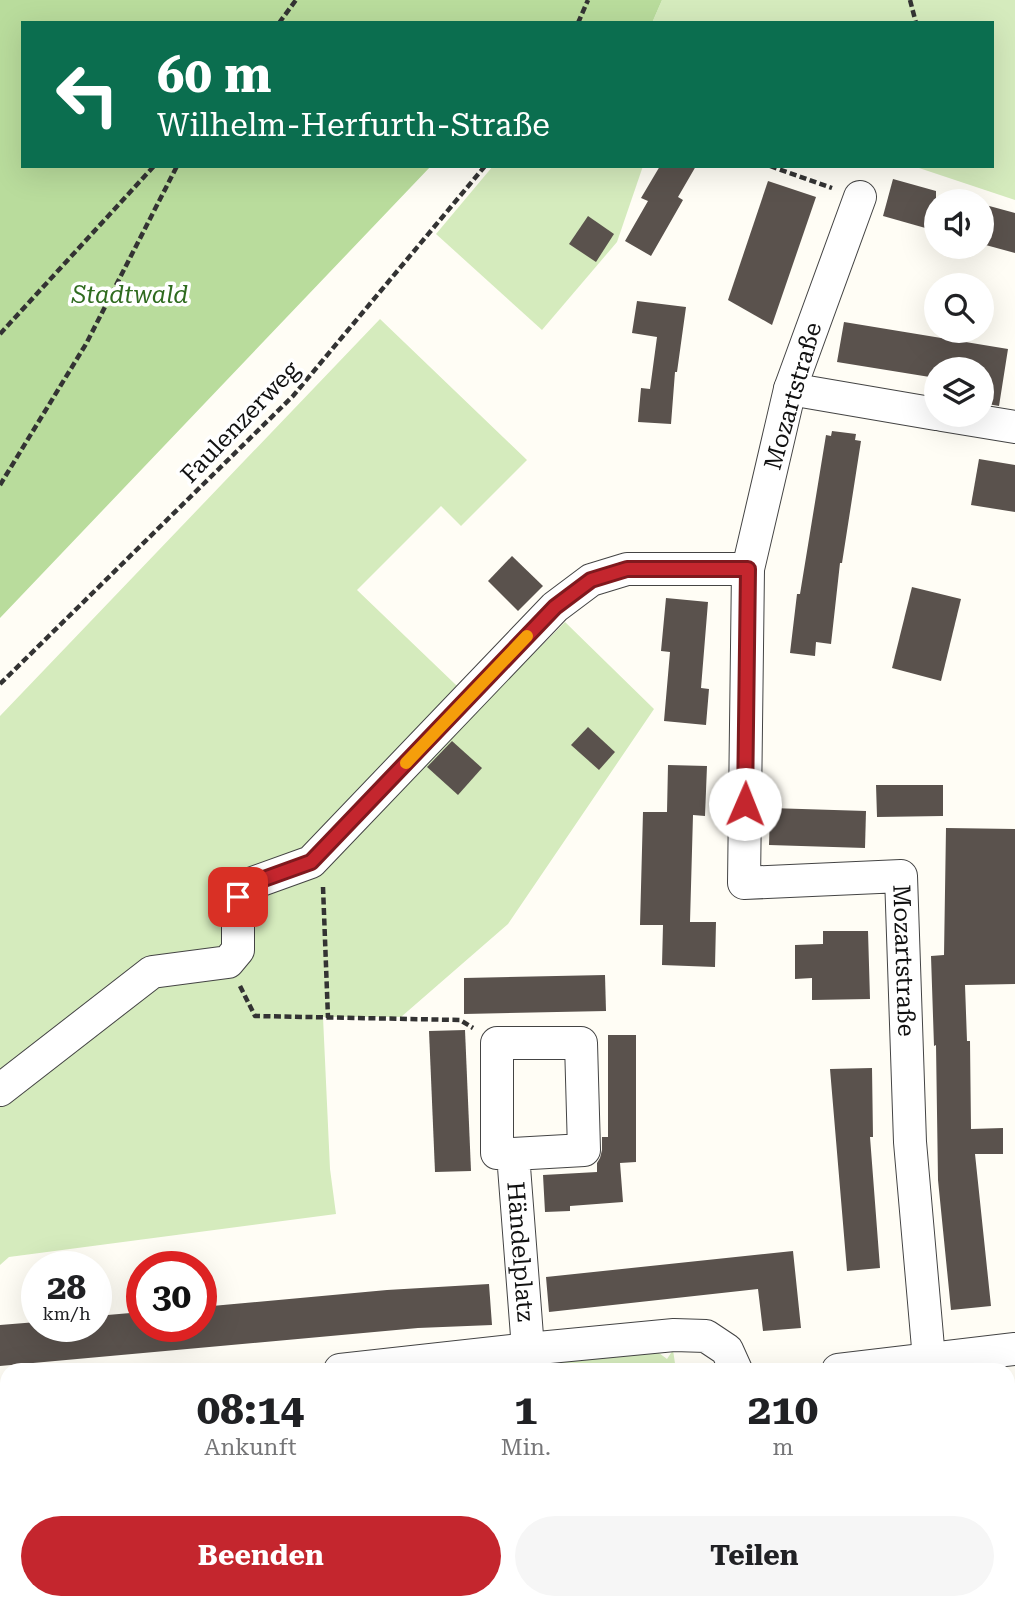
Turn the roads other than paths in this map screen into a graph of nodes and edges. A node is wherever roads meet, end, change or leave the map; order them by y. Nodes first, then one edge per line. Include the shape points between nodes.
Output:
1 (860, 197) road end
2 (790, 389) junction
3 (924, 412) edge
4 (994, 424) edge
5 (1015, 427) edge
6 (748, 569) junction
7 (0, 1090) edge
8 (513, 1154) junction
9 (528, 1349) junction
10 (1015, 1349) edge
11 (929, 1359) junction
12 (403, 1363) edge
13 (733, 1363) edge
14 (896, 1363) edge

1 - 2 street, Mozartstraße
2 - 3 street
2 - 6 street, Mozartstraße
4 - 5 street
6 - 7 street via 627,569 591,580 555,607 311,862 244,890 238,897 238,950 228,962 152,972
6 - 11 street, Mozartstraße via 744,883 901,876 910,1142
8 - 8 street, Händelplatz via 497,1153 498,1042 580,1043 584,1150
8 - 9 street, Händelplatz
9 - 12 street
9 - 13 street via 706,1336 727,1350
10 - 11 street
11 - 14 street

